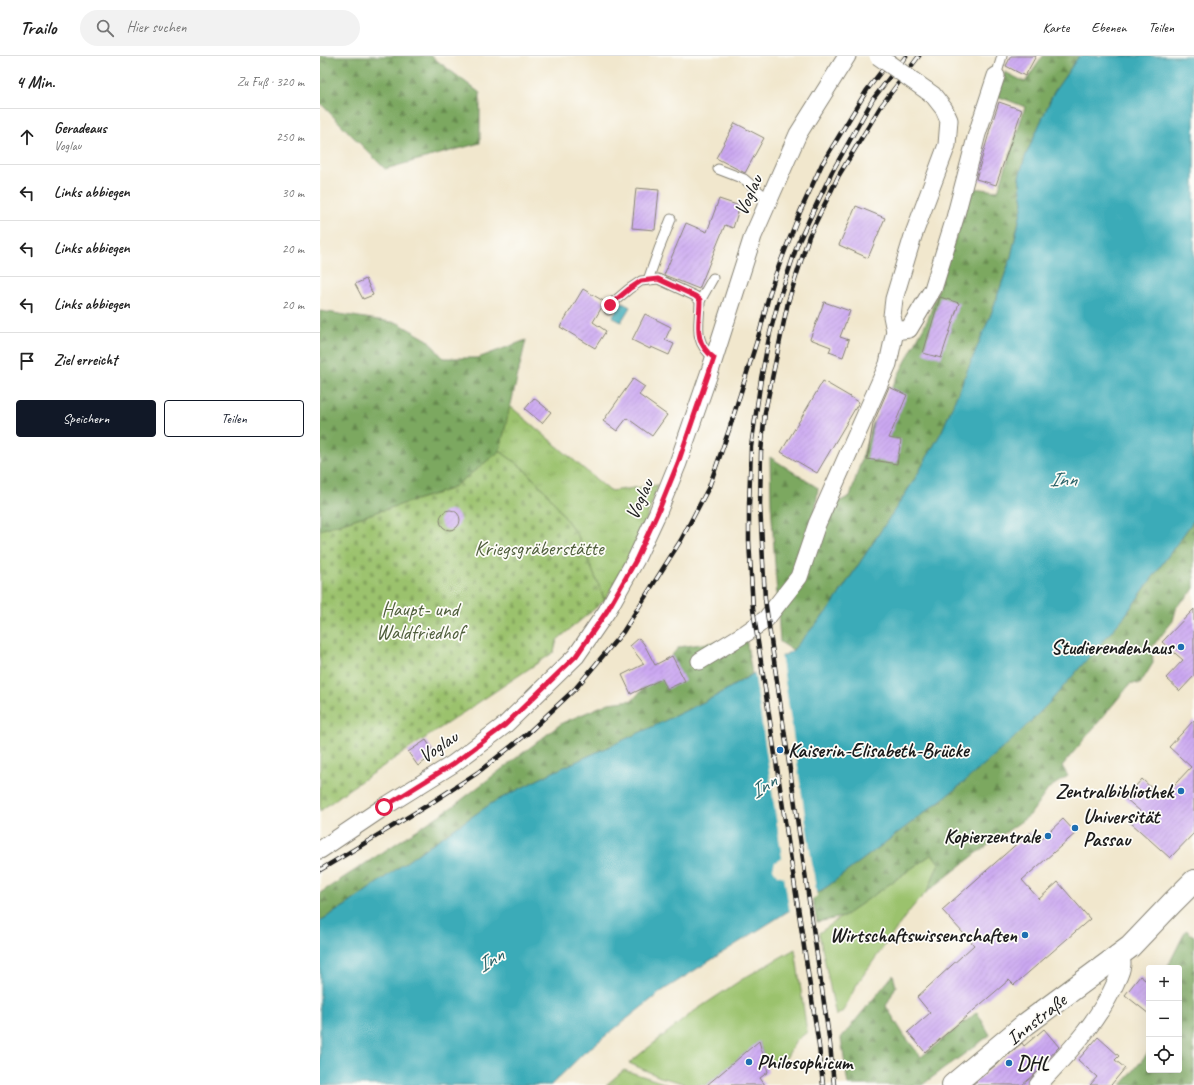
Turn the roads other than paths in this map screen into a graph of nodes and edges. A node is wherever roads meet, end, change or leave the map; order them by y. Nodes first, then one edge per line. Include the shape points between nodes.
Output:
1 (847, 56) edge
2 (878, 56) edge
3 (1002, 56) edge
4 (996, 76) joint
5 (718, 169) dead end
6 (769, 200) junction
7 (671, 219) dead end
8 (713, 278) dead end
9 (648, 280) junction
10 (700, 300) junction
11 (609, 310) dead end
12 (895, 331) junction
13 (714, 358) junction
14 (700, 660) dead end
15 (320, 850) edge
16 (1194, 880) edge
17 (1120, 955) junction
18 (953, 1085) edge
19 (1038, 1085) edge

1 - 6 street, Voglau via 798,134
2 - 12 street, bridge via 933,95 949,120 947,145 913,236 894,299 892,316
3 - 4 lane
4 - 12 street via 933,289 909,329
5 - 6 lane via 744,180
6 - 13 street, Voglau via 753,236
7 - 9 lane
8 - 10 lane
9 - 10 lane via 658,279
9 - 11 lane via 641,281 629,289 610,305
10 - 13 lane via 698,325 701,343 707,353
12 - 14 street via 888,364 817,524 799,577 766,619 746,634
13 - 15 street, Voglau via 678,463 636,560 607,611 576,656 505,725 453,764
16 - 17 street, Innstraße via 1130,948
17 - 18 street, Innstraße via 1026,1024
17 - 19 street, Innstraße via 1120,974 1112,992 1085,1033

